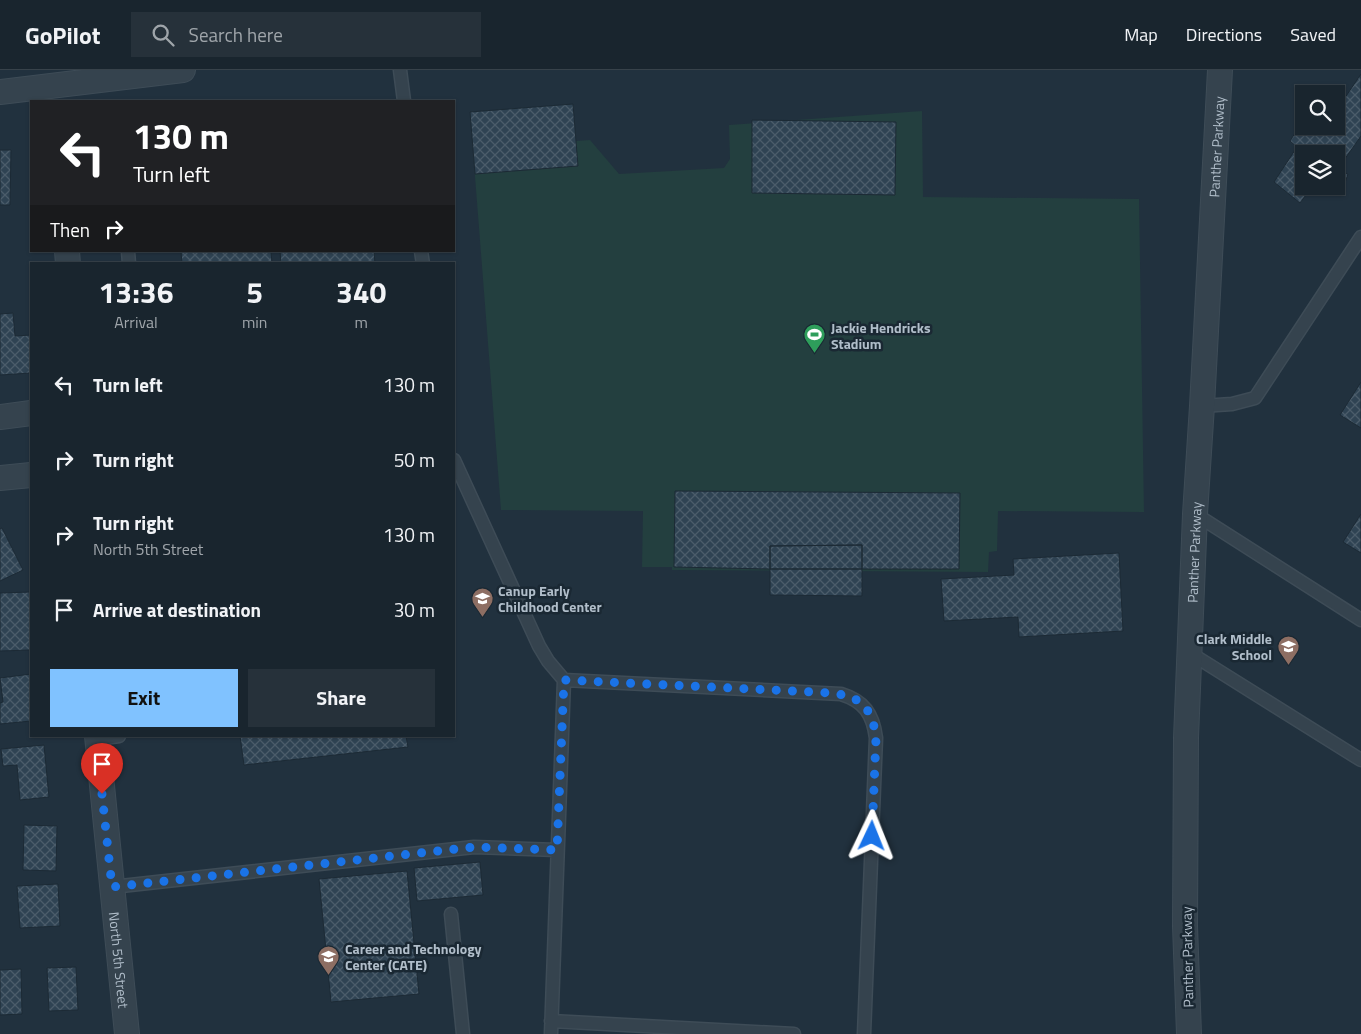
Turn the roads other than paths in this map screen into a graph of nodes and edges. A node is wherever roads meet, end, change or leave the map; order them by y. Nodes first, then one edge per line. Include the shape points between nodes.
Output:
1 (183, 70) edge
2 (400, 70) edge
3 (1220, 70) edge
4 (52, 86) edge
5 (0, 92) edge
6 (404, 100) edge
7 (1361, 237) edge
8 (1202, 406) junction
9 (30, 413) edge
10 (0, 417) edge
11 (455, 462) edge
12 (30, 475) edge
13 (0, 478) edge
14 (1195, 514) junction
15 (1361, 620) edge
16 (1190, 653) junction
17 (564, 680) junction
18 (104, 737) edge
19 (1361, 760) edge
20 (557, 850) junction
21 (112, 887) junction
22 (451, 914) dead end
23 (551, 1028) edge
24 (706, 1032) edge
25 (127, 1034) edge
26 (463, 1034) edge
27 (794, 1034) edge
28 (864, 1034) edge
29 (1189, 1034) edge

1 - 4 street
2 - 6 lane
3 - 8 street, Panther Parkway
4 - 5 street
7 - 8 lane via 1256,398
8 - 14 street, Panther Parkway
9 - 10 street
11 - 17 lane via 539,646
12 - 13 street
14 - 15 lane
14 - 16 street, Panther Parkway
16 - 19 lane
16 - 29 street, Panther Parkway via 1185,916
17 - 20 lane
17 - 28 lane via 841,694 860,702 874,723 876,738
18 - 21 street, North 5th Street
20 - 21 lane via 474,847
20 - 23 lane
21 - 25 street, North 5th Street
22 - 26 lane
23 - 24 lane
24 - 27 lane

